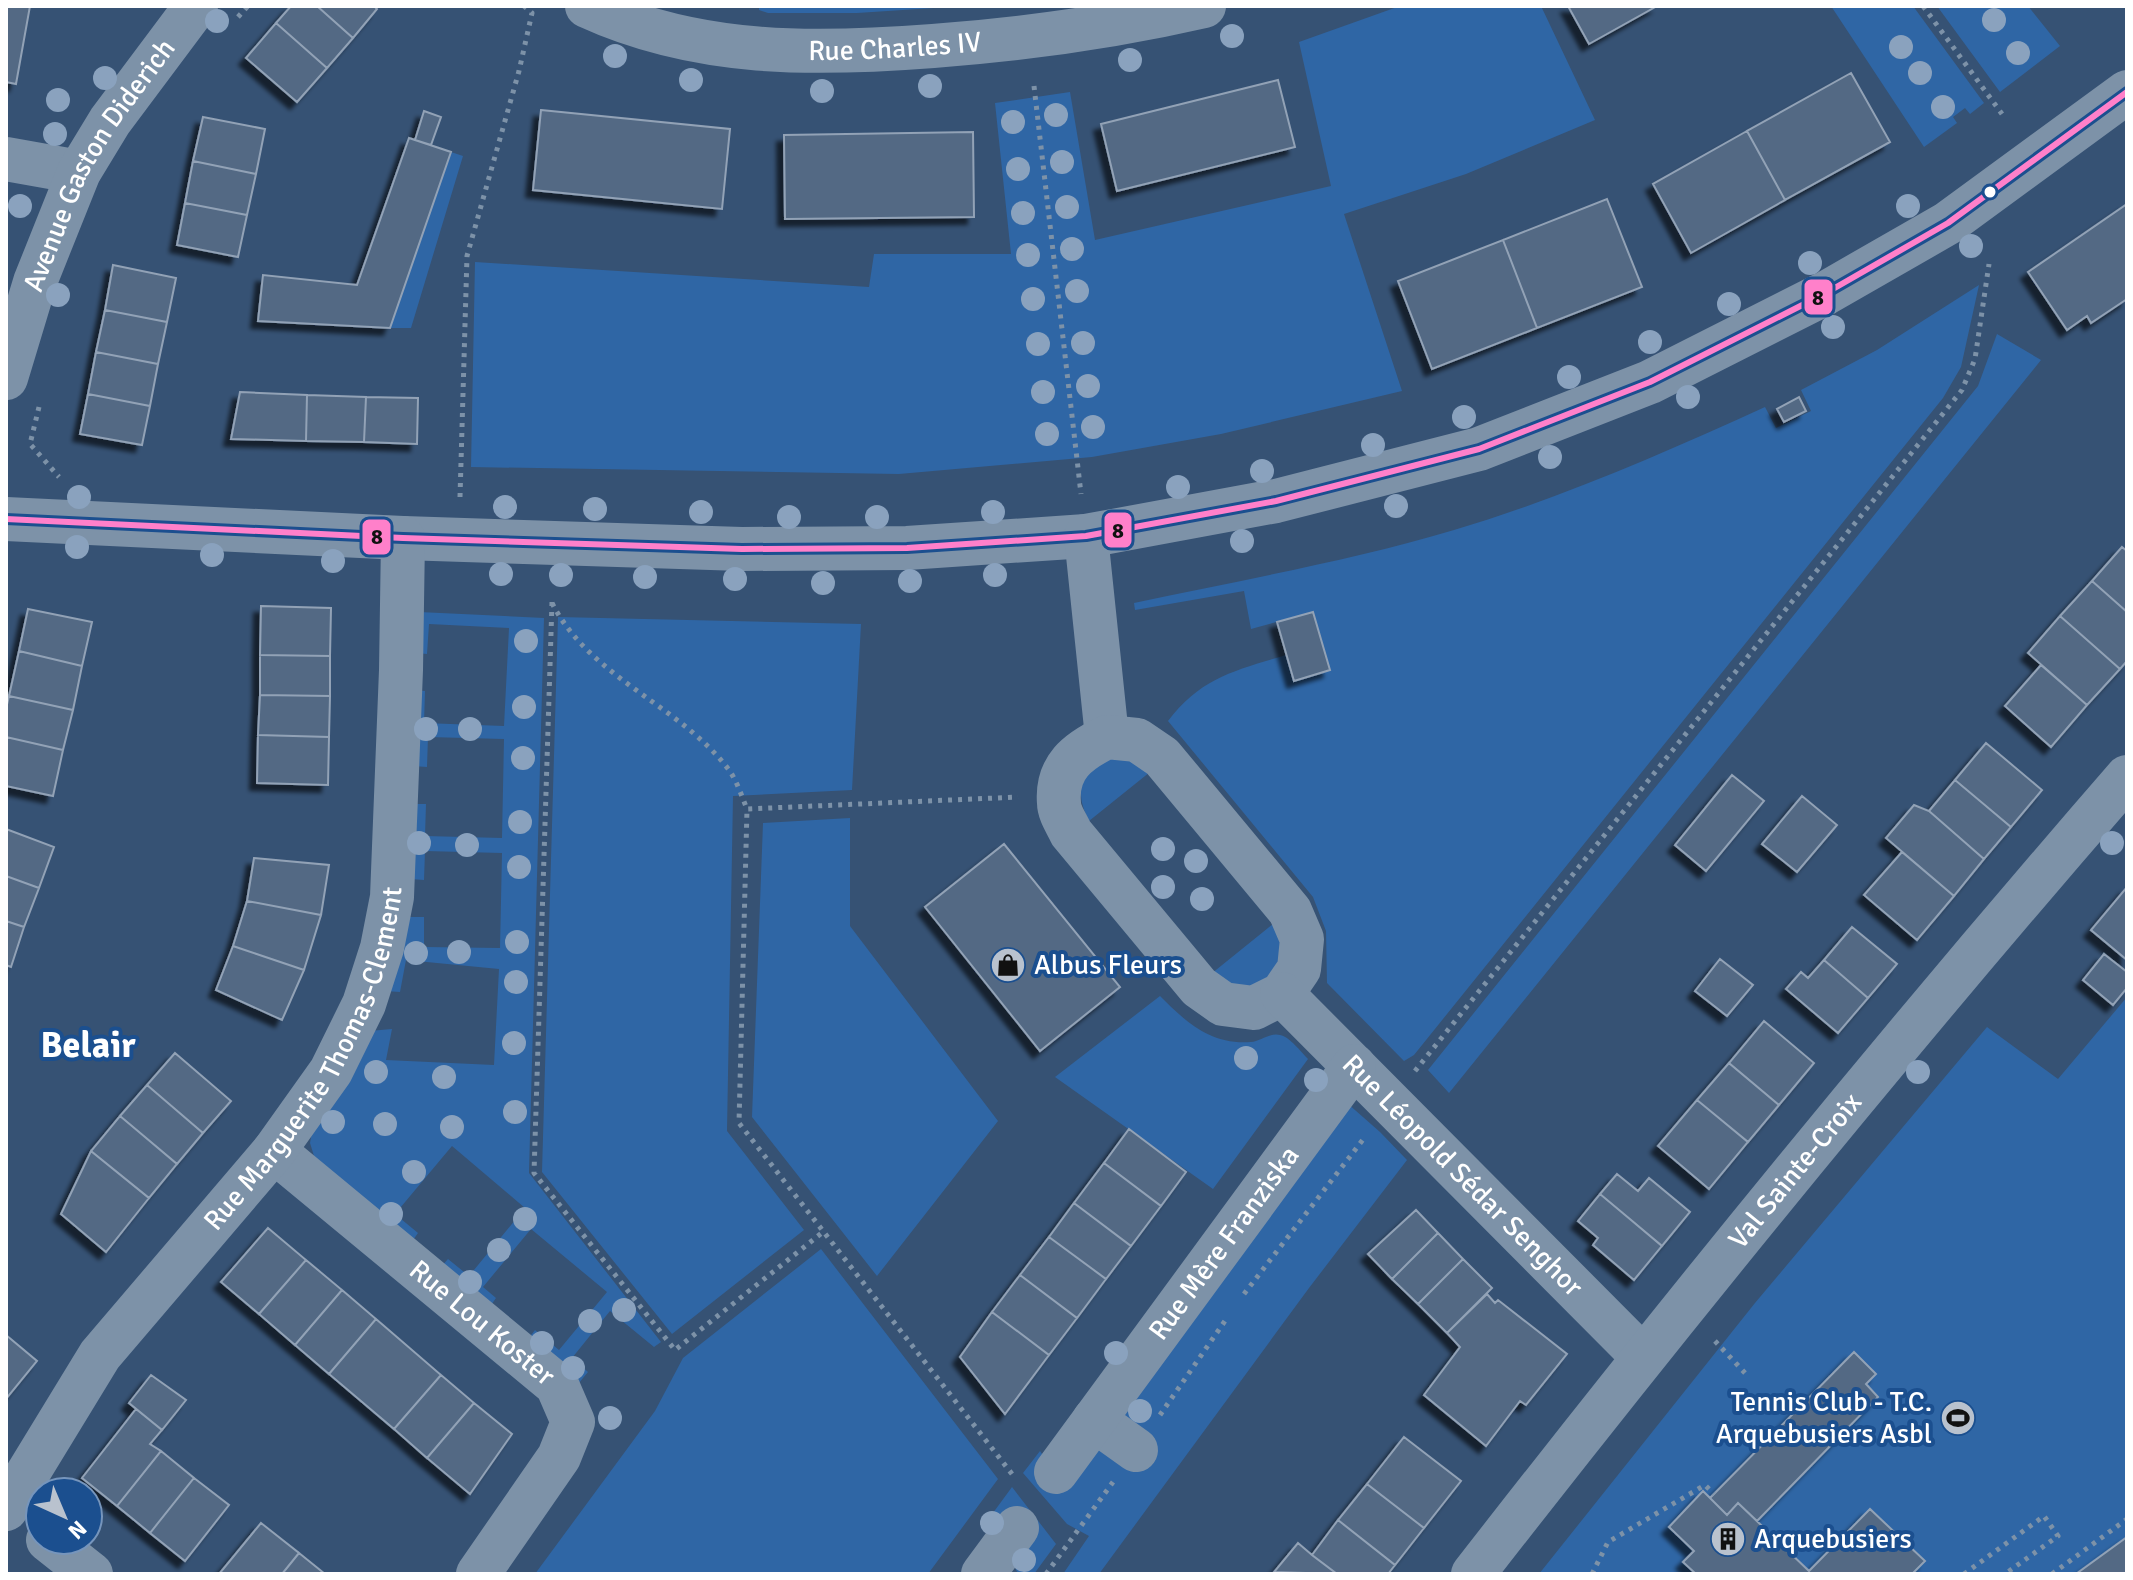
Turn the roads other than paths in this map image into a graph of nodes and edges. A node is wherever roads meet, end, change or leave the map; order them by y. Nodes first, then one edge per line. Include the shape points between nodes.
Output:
1 (587, 6) edge
2 (1204, 6) edge
3 (216, 13) edge
4 (2127, 92) edge
5 (6, 159) edge
6 (79, 172) junction
7 (23, 389) edge
8 (6, 519) edge
9 (1086, 536) junction
10 (403, 538) junction
11 (1107, 737) junction
12 (2127, 777) edge
13 (1282, 994) junction
14 (1354, 1066) junction
15 (274, 1151) junction
16 (1642, 1356) junction
17 (1094, 1420) junction
18 (1136, 1450) road end
19 (1056, 1472) dead end
20 (6, 1507) edge
21 (24, 1521) edge
22 (1017, 1528) dead end
23 (68, 1556) edge
24 (986, 1573) edge
25 (91, 1574) edge
26 (478, 1574) edge
27 (1473, 1574) edge

1 - 2 street, Rue Charles IV via 671,37 779,52 853,52 1029,38
3 - 6 street, Avenue Gaston Diderich via 110,121
4 - 9 street via 1948,223 1826,293 1650,382 1479,449 1276,501
5 - 6 street
6 - 7 street, Avenue Gaston Diderich via 35,282
8 - 10 street
9 - 10 street via 832,549
9 - 11 street
10 - 15 street, Rue Marguerite Thomas-Clement via 392,882 382,948 364,1004 331,1071
11 - 13 street via 1137,740 1162,757 1290,911 1302,939 1299,969
11 - 13 street via 1079,750 1062,775 1058,805 1071,833 1199,987 1223,1004 1254,1008
12 - 16 street, Val Sainte-Croix
13 - 14 street, Rue Léopold Sédar Senghor
14 - 16 street, Rue Léopold Sédar Senghor
14 - 17 street, Rue Mère Franziska
15 - 20 street, Rue Marguerite Thomas-Clement via 100,1355
15 - 26 street, Rue Lou Koster via 557,1385 573,1422 559,1457
16 - 27 street, Val Sainte-Croix
17 - 18 street
17 - 19 street, Rue Mère Franziska
20 - 21 street
22 - 24 street
23 - 25 street

